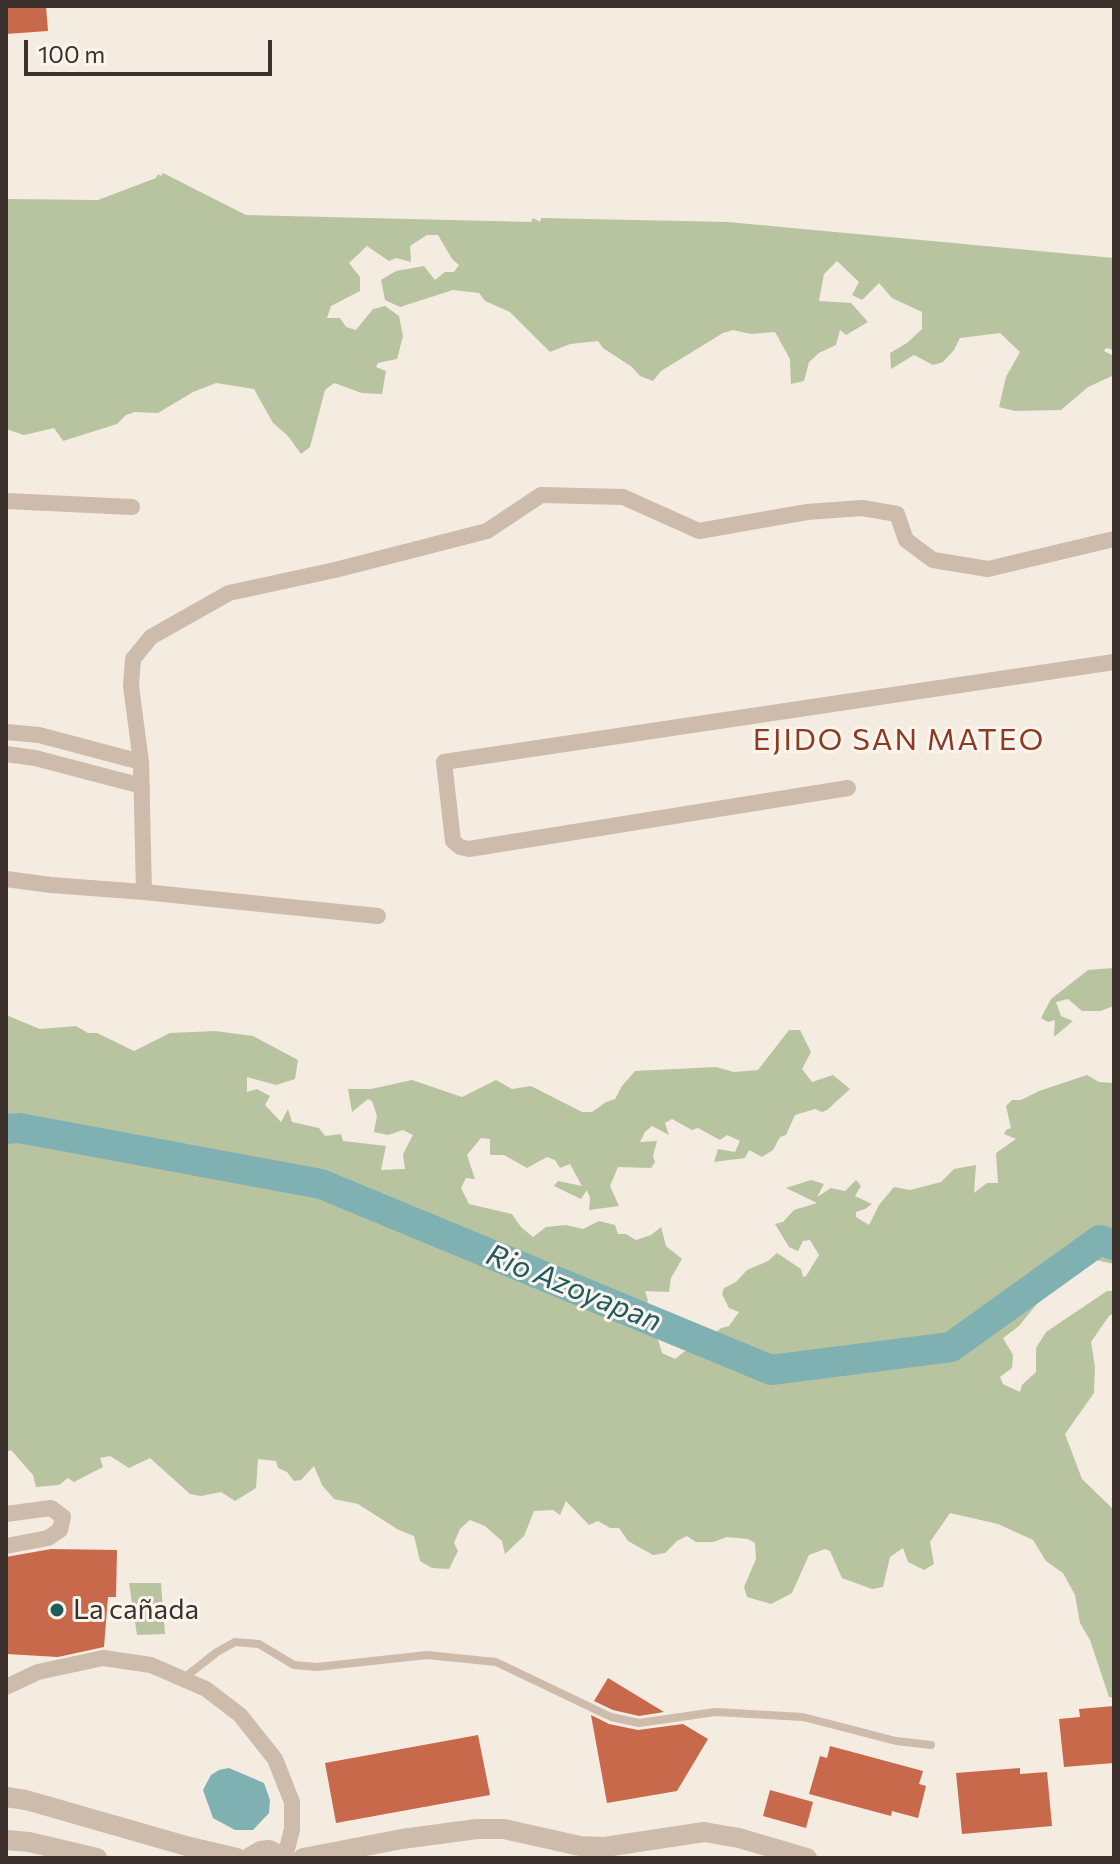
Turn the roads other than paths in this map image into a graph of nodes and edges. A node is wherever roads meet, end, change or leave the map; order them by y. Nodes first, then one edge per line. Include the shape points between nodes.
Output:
1 (6, 501) edge
2 (132, 507) dead end
3 (1114, 539) edge
4 (1114, 662) edge
5 (6, 732) edge
6 (6, 754) edge
7 (141, 762) junction
8 (142, 786) junction
9 (848, 788) dead end
10 (6, 879) edge
11 (144, 892) junction
12 (378, 916) dead end
13 (6, 1514) edge
14 (6, 1546) edge
15 (184, 1679) junction
16 (6, 1687) edge
17 (931, 1745) dead end
18 (6, 1797) edge
19 (6, 1840) edge
20 (333, 1856) edge
21 (97, 1858) edge
22 (237, 1858) edge
23 (249, 1858) edge
24 (285, 1858) edge
25 (303, 1858) edge
26 (807, 1858) edge

1 - 2 street
3 - 7 street via 988,569 933,560 906,540 897,514 862,508 699,531 623,497 541,495 487,531 229,593 151,637 133,659 131,686
4 - 9 street via 444,762 453,841 469,849
5 - 7 street via 39,735
6 - 8 street
7 - 8 street
8 - 11 street
10 - 11 street
11 - 12 street
13 - 14 street via 51,1508 63,1517 60,1530 48,1538
15 - 16 street via 151,1665 103,1658 38,1672
15 - 17 lane via 235,1642 259,1644 294,1665 317,1667 427,1655 496,1662 611,1717 639,1723 715,1712 803,1717
15 - 24 street via 240,1715 275,1759 292,1802
18 - 22 street
19 - 21 street
20 - 25 street
20 - 26 street via 402,1839 504,1829 605,1847 704,1832
23 - 24 street via 269,1850

